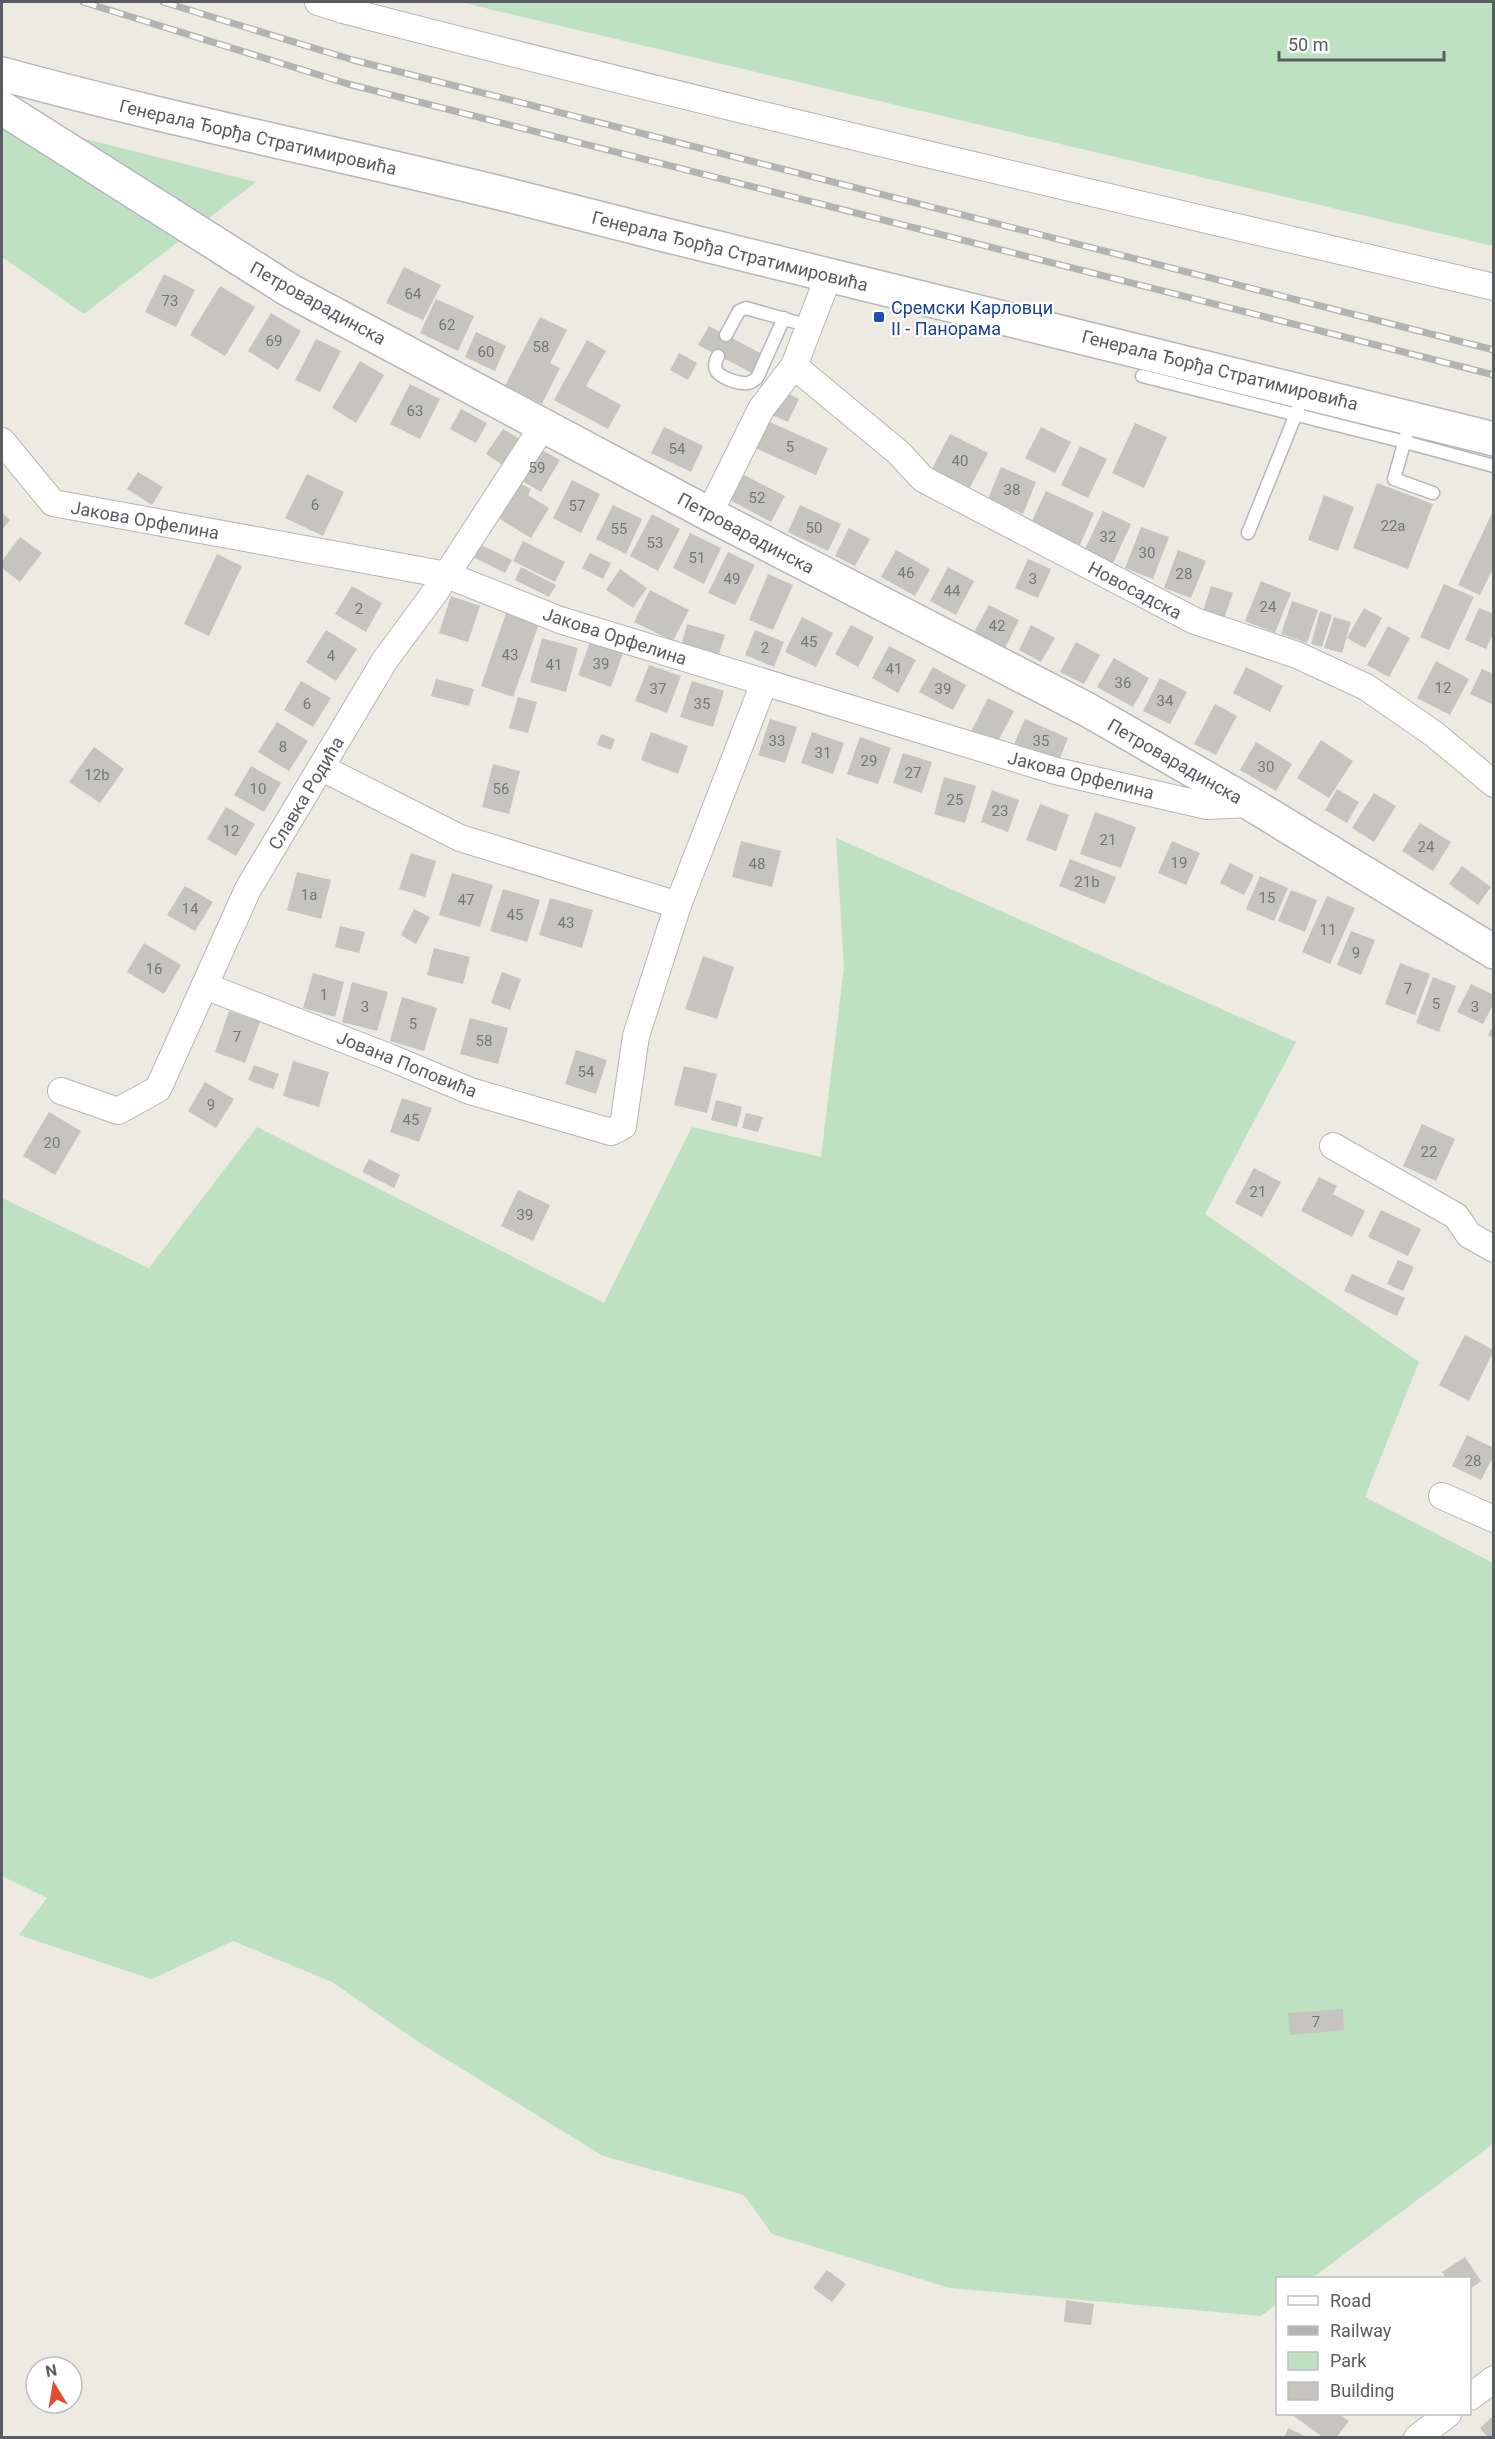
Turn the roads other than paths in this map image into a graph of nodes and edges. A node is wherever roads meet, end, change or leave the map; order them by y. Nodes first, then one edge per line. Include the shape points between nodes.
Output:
1 (318, 2) edge
2 (2, 74) edge
3 (2, 108) edge
4 (829, 275) junction
5 (1494, 287) edge
6 (784, 318) junction
7 (809, 326) junction
8 (726, 335) dead end
9 (718, 356) dead end
10 (794, 366) junction
11 (1142, 376) dead end
12 (1300, 403) junction
13 (543, 426) junction
14 (1408, 430) junction
15 (1494, 439) edge
16 (2, 441) edge
17 (1494, 466) edge
18 (1433, 493) dead end
19 (709, 514) junction
20 (1248, 533) dead end
21 (447, 574) junction
22 (764, 683) junction
23 (322, 768) junction
24 (1494, 784) edge
25 (1251, 804) junction
26 (678, 905) junction
27 (1494, 952) edge
28 (206, 986) junction
29 (61, 1091) dead end
30 (1333, 1146) dead end
31 (1494, 1249) edge
32 (1442, 1496) dead end
33 (1494, 1519) edge
34 (1494, 2379) edge
35 (1471, 2396) edge
36 (1447, 2415) edge
37 (1417, 2438) edge

1 - 5 street via 686,97
2 - 4 street, Генерала Ђорђа Стратимировића
3 - 13 street, Петроварадинска via 289,290
4 - 7 street
4 - 12 street, Генерала Ђорђа Стратимировића
6 - 7 lane
6 - 8 lane via 746,308 739,310
6 - 9 lane via 757,378 751,382 721,376 716,371
7 - 10 street
10 - 19 street via 761,408
10 - 24 street, Новосадска via 899,453 923,479 1195,621 1298,655 1366,687 1434,734
11 - 12 lane
12 - 14 street, Генерала Ђорђа Стратимировића
12 - 20 lane
13 - 19 street, Петроварадинска
13 - 21 street, Славка Родића
14 - 15 street, Генерала Ђорђа Стратимировића
14 - 17 lane
14 - 18 lane via 1394,479
16 - 21 street, Јакова Орфелина via 53,503
19 - 25 street, Петроварадинска via 1088,710
21 - 22 street, Јакова Орфелина via 560,620
21 - 23 street, Славка Родића via 385,660
22 - 25 street, Јакова Орфелина via 1056,771 1207,806
22 - 26 street
23 - 26 street via 460,838
23 - 28 street, Славка Родића via 249,889
25 - 27 street, Петроварадинска
26 - 28 street, Јована Поповића via 636,1036 623,1126 611,1132 470,1091
28 - 29 street, Славка Родића via 158,1089 118,1111
30 - 31 street via 1456,1216 1469,1235
32 - 33 street
34 - 35 street
36 - 37 street

